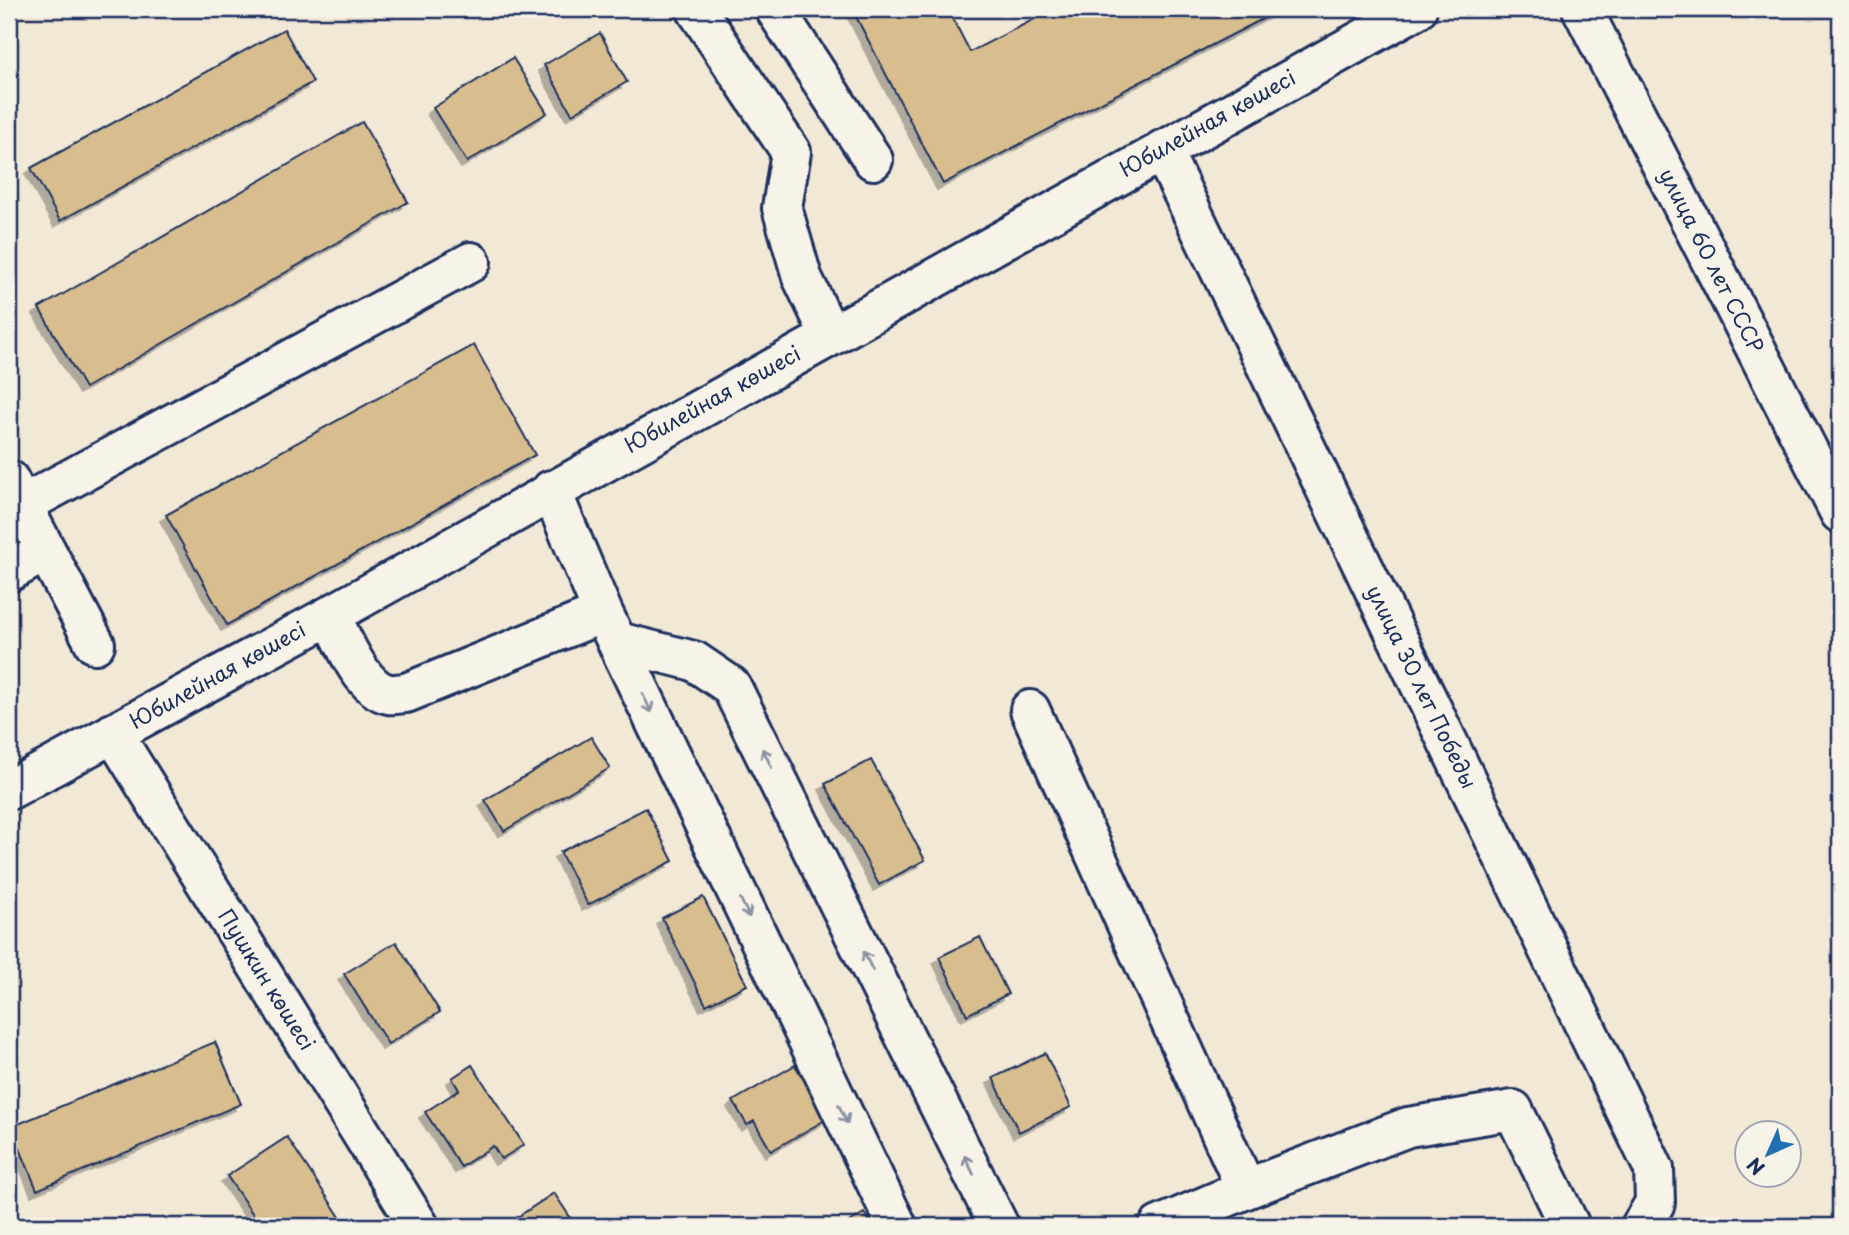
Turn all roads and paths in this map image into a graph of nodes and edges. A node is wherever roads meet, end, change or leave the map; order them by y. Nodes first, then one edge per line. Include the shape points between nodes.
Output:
1 (696, 9) edge
2 (775, 9) edge
3 (1417, 9) edge
4 (1582, 9) edge
5 (1162, 150) junction
6 (873, 160) dead end
7 (471, 262) dead end
8 (830, 335) junction
9 (551, 490) junction
10 (15, 492) edge
11 (1840, 513) edge
12 (46, 551) junction
13 (9, 572) edge
14 (331, 615) junction
15 (610, 627) junction
16 (95, 644) dead end
17 (1030, 710) dead end
18 (113, 733) junction
19 (9, 790) edge
20 (1246, 1189) junction
21 (419, 1226) edge
22 (897, 1226) edge
23 (999, 1226) edge
24 (1159, 1226) edge
25 (1570, 1226) edge
26 (1641, 1226) edge

1 - 8 street via 791,152 782,208 802,277
2 - 6 street
3 - 5 street, Юбилейная көшесі
4 - 11 street, улица 60 лет СССР
5 - 8 street, Юбилейная көшесі
5 - 26 street, улица 30 лет Победы via 1654,1169 1655,1203
7 - 10 street
8 - 9 street, Юбилейная көшесі
9 - 14 street, Юбилейная көшесі
9 - 15 street
10 - 12 street
12 - 13 street
12 - 16 street
14 - 15 street via 358,668 370,684 387,694 405,693
14 - 18 street, Юбилейная көшесі
15 -> 22 street
23 -> 15 street via 731,686 694,661
17 - 20 street
18 - 19 street, Юбилейная көшесі
18 - 21 street, Пушкин көшесі
20 - 24 street
20 - 25 street via 1408,1127 1513,1110

